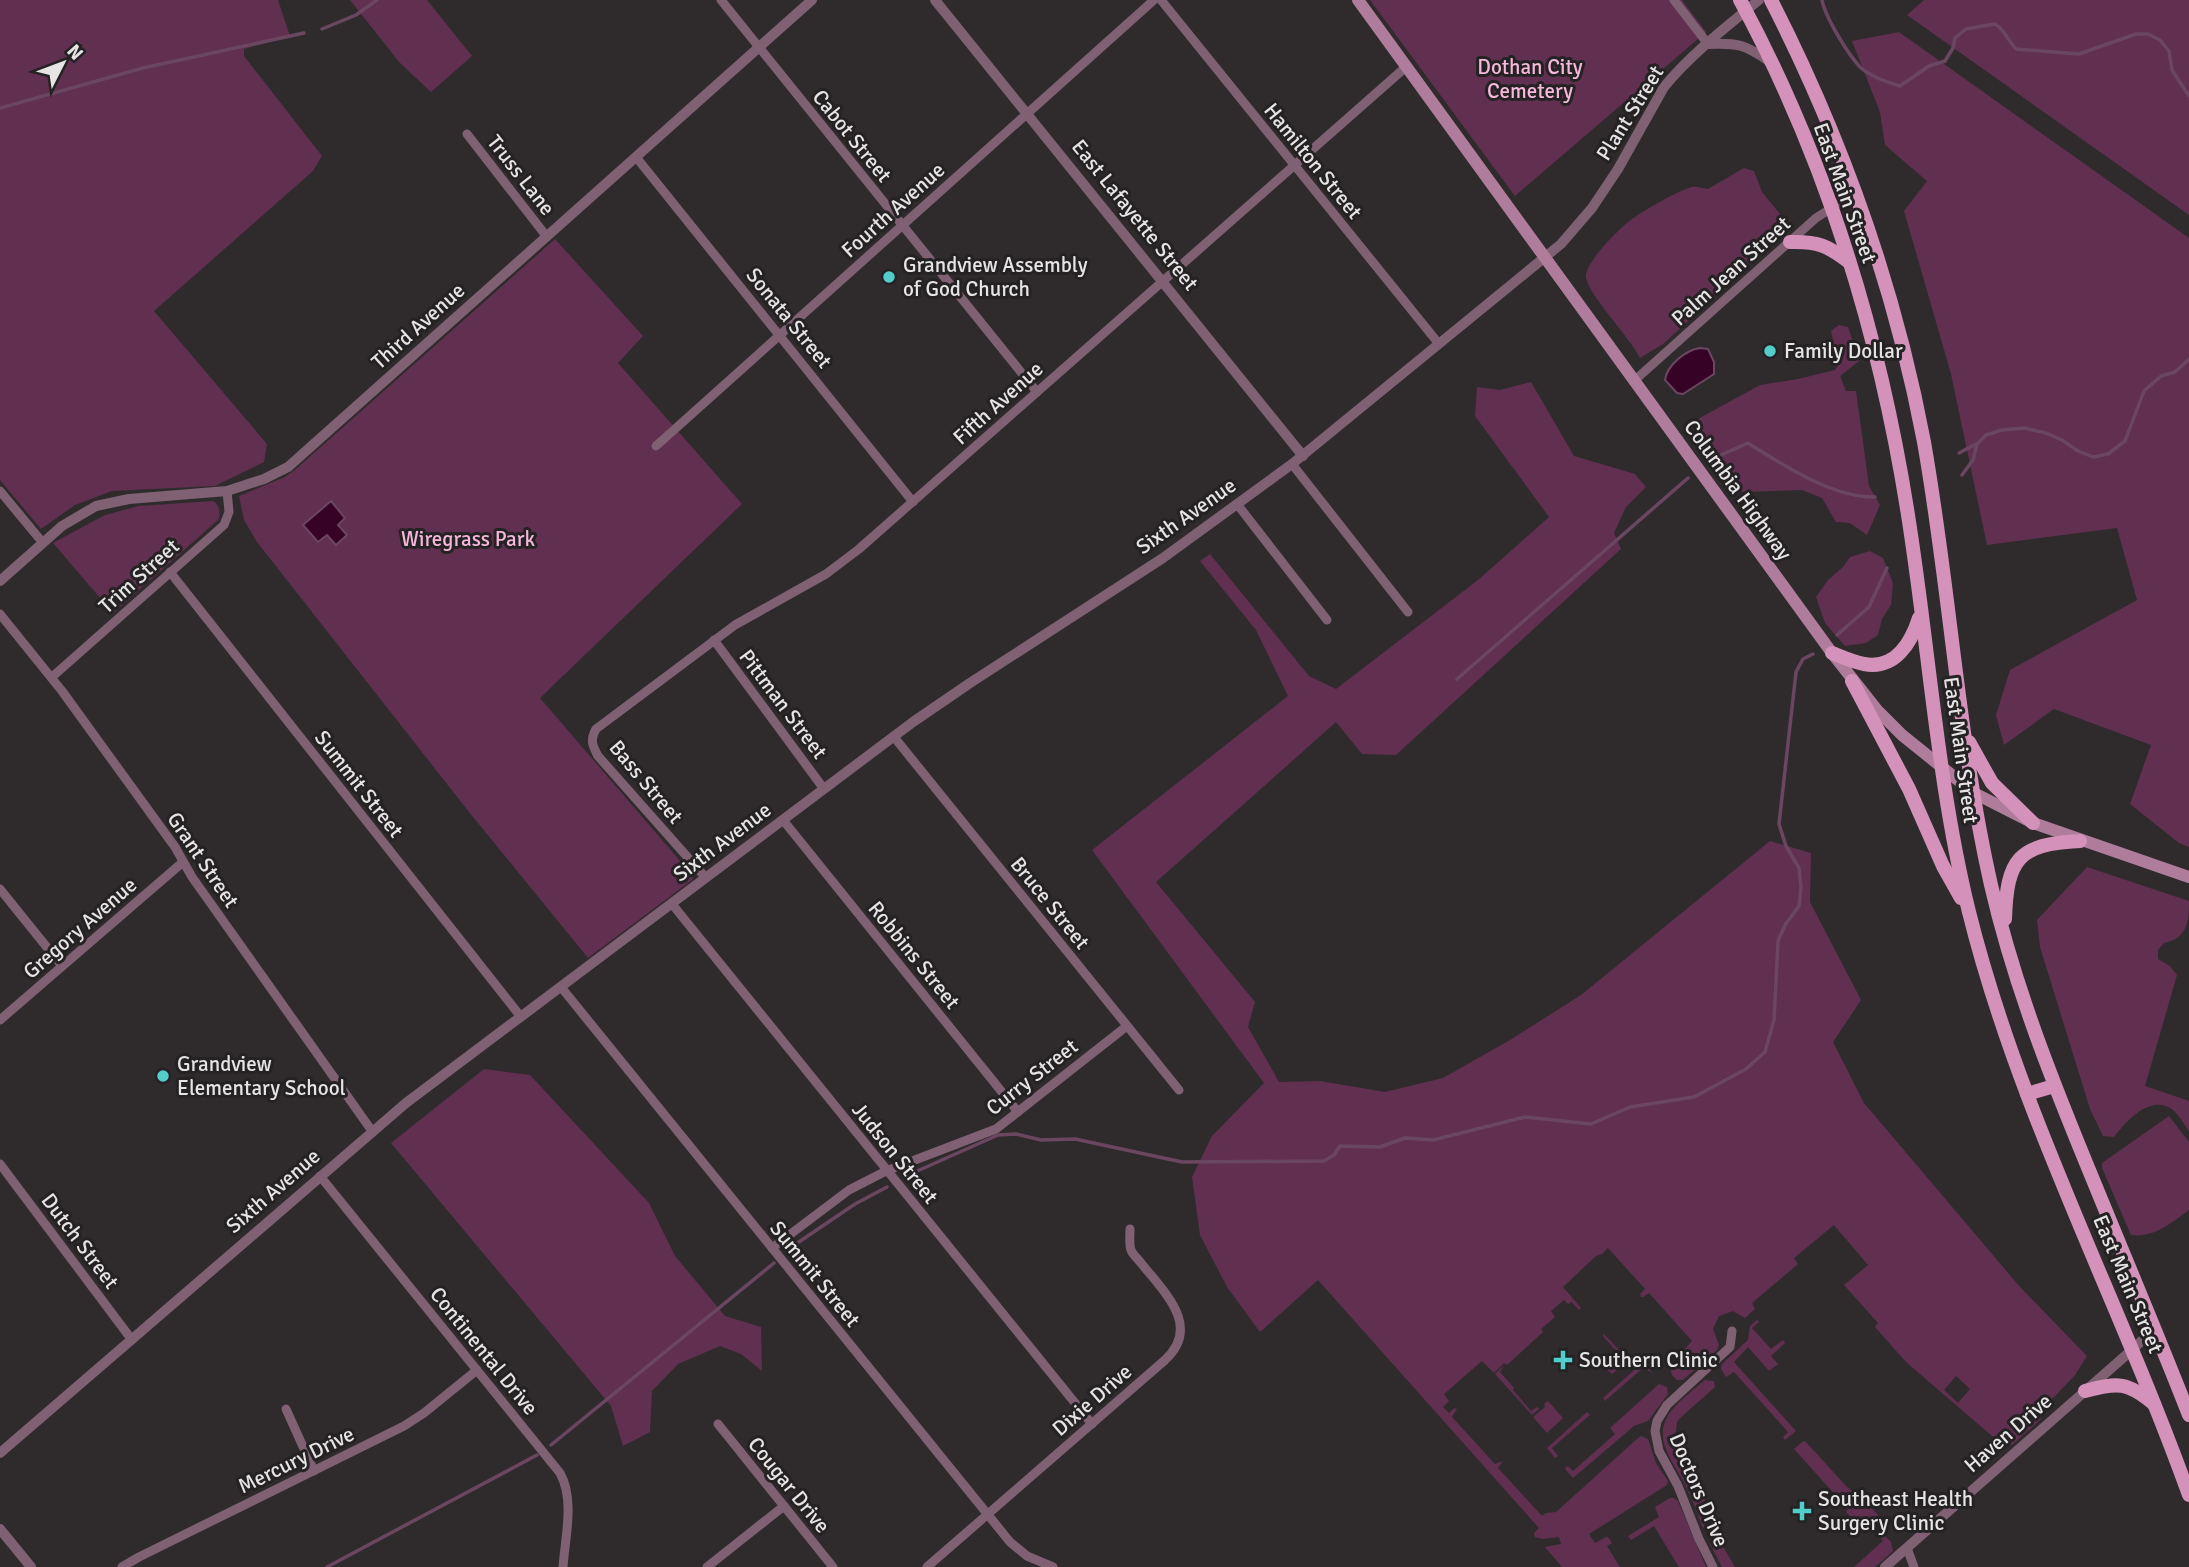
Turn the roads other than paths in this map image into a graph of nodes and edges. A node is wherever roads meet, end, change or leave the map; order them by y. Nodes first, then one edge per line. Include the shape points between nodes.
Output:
1 (721, 0) edge
2 (812, 0) edge
3 (935, 0) edge
4 (1154, 0) edge
5 (1161, 0) edge
6 (1358, 0) edge
7 (1674, 0) edge
8 (1759, 0) edge
9 (1771, 0) edge
10 (1743, 6) edge
11 (1708, 44) junction
12 (758, 48) junction
13 (1769, 61) junction
14 (1407, 66) junction
15 (1027, 113) junction
16 (467, 134) dead end
17 (636, 157) junction
18 (1293, 164) junction
19 (1855, 193) junction
20 (1831, 207) junction
21 (902, 225) junction
22 (547, 237) junction
23 (1790, 242) junction
24 (1545, 256) junction
25 (1849, 262) junction
26 (1163, 280) junction
27 (1494, 299) joint
28 (779, 334) junction
29 (1439, 344) junction
30 (1635, 380) junction
31 (1037, 392) junction
32 (656, 446) dead end
33 (1303, 456) junction
34 (1292, 464) junction
35 (0, 491) edge
36 (228, 491) junction
37 (913, 502) junction
38 (1237, 504) junction
39 (43, 543) junction
40 (170, 572) junction
41 (0, 581) edge
42 (1408, 612) dead end
43 (0, 614) edge
44 (1921, 614) junction
45 (1327, 620) dead end
46 (714, 640) junction
47 (1832, 653) junction
48 (52, 677) junction
49 (1852, 681) junction
50 (1965, 735) junction
51 (592, 737) joint
52 (894, 737) junction
53 (1941, 769) junction
54 (824, 789) junction
55 (1974, 793) junction
56 (783, 820) junction
57 (2033, 823) junction
58 (2080, 841) junction
59 (183, 862) junction
60 (2189, 877) edge
61 (706, 878) junction
62 (0, 889) edge
63 (672, 904) junction
64 (1969, 911) junction
65 (2004, 938) junction
66 (62, 966) junction
67 (561, 987) junction
68 (522, 1017) junction
69 (0, 1020) edge
70 (1126, 1026) junction
71 (2054, 1086) junction
72 (1179, 1090) dead end
73 (2027, 1094) junction
74 (1018, 1112) junction
75 (372, 1131) junction
76 (0, 1164) edge
77 (886, 1171) junction
78 (320, 1176) junction
79 (1130, 1229) dead end
80 (772, 1248) junction
81 (2155, 1328) junction
82 (1732, 1331) dead end
83 (132, 1340) junction
84 (2133, 1349) junction
85 (477, 1370) junction
86 (2085, 1391) junction
87 (2156, 1405) junction
88 (286, 1409) dead end
89 (2189, 1415) edge
90 (718, 1424) dead end
91 (1091, 1424) junction
92 (0, 1453) edge
93 (314, 1471) junction
94 (2189, 1495) edge
95 (784, 1506) junction
96 (988, 1514) junction
97 (0, 1529) edge
98 (1907, 1548) junction
99 (31, 1567) edge
100 (122, 1567) edge
101 (563, 1567) edge
102 (707, 1567) edge
103 (833, 1567) edge
104 (927, 1567) edge
105 (1053, 1567) edge
106 (1713, 1567) edge
107 (1885, 1567) edge
108 (1914, 1567) edge

1 - 12 street, Cabot Street
2 - 12 street, Third Avenue
3 - 15 street, East Lafayette Street
4 - 15 street, Fourth Avenue
5 - 18 street, Hamilton Street
6 - 14 main road, Columbia Highway
7 - 11 street
8 - 10 street, Plant Street
9 - 19 main road, East Main Street
10 - 11 street, Plant Street
10 - 13 main road, East Main Street
11 - 13 street via 1749,47
11 - 24 street, Plant Street via 1664,87 1592,208
12 - 17 street, Third Avenue
12 - 21 street, Cabot Street
13 - 20 main road, East Main Street
14 - 18 street, Fifth Avenue
14 - 24 main road, Columbia Highway
15 - 21 street, Fourth Avenue
15 - 26 street, East Lafayette Street
16 - 22 street, Truss Lane
17 - 22 street, Third Avenue
17 - 28 street, Sonata Street
18 - 26 street, Fifth Avenue
18 - 29 street, Hamilton Street
19 - 20 street, Palm Jean Street
19 - 50 main road, East Main Street via 1889,300 1918,416
20 - 23 street, Palm Jean Street
20 - 25 main road, East Main Street
21 - 28 street, Fourth Avenue
21 - 31 street, Cabot Street
22 - 36 street, Third Avenue via 293,463 275,475
23 - 25 main road via 1830,247
23 - 30 street, Palm Jean Street
24 - 27 street, Plant Street
24 - 30 main road, Columbia Highway
25 - 44 main road, East Main Street via 1896,445
26 - 31 street, Fifth Avenue
26 - 33 street, East Lafayette Street
27 - 29 street, Sixth Avenue
28 - 32 street, Fourth Avenue
28 - 37 street, Sonata Street
29 - 33 street, Sixth Avenue
30 - 47 main road, Columbia Highway
31 - 37 street, Fifth Avenue
33 - 34 street, Sixth Avenue
34 - 38 street, Sixth Avenue
34 - 42 street
35 - 39 street
36 - 39 street, Third Avenue via 96,506
36 - 40 street, Trim Street via 224,525
37 - 46 street, Fifth Avenue via 826,574
38 - 45 street
38 - 52 street, Sixth Avenue
39 - 41 street, Third Avenue
40 - 48 street, Trim Street
40 - 68 street, Summit Street
43 - 48 street, Grant Street
44 - 47 main road via 1910,643 1891,660 1863,664
44 - 53 main road, East Main Street
46 - 51 street, Fifth Avenue via 596,729
46 - 54 street, Pittman Street
47 - 49 main road, Columbia Highway
48 - 59 street, Grant Street
49 - 53 main road, Columbia Highway via 1902,736
49 - 64 main road
50 - 55 main road, East Main Street
50 - 57 main road via 1992,783
51 - 61 street, Bass Street via 598,756
52 - 54 street, Sixth Avenue
52 - 70 street, Bruce Street
53 - 55 main road, Columbia Highway
53 - 64 main road, East Main Street
54 - 56 street, Sixth Avenue
55 - 57 main road, Columbia Highway
55 - 65 main road, East Main Street
56 - 61 street, Sixth Avenue
56 - 74 street, Robbins Street
57 - 58 main road, Columbia Highway
58 - 60 main road, Columbia Highway
58 - 65 main road via 2041,845 2018,861 2006,888
59 - 66 street, Gregory Avenue
59 - 75 street, Grant Street
61 - 63 street, Sixth Avenue
62 - 66 street
63 - 67 street, Sixth Avenue
63 - 77 street, Judson Street
64 - 73 main road, East Main Street via 1994,1002
65 - 71 main road, East Main Street
66 - 69 street, Gregory Avenue
67 - 68 street, Sixth Avenue
67 - 80 street, Summit Street
68 - 75 street, Sixth Avenue
70 - 72 street, Bruce Street
70 - 74 street, Curry Street
71 - 73 main road
71 - 81 main road, East Main Street
73 - 84 main road, East Main Street
74 - 77 street, Curry Street via 996,1129
75 - 78 street, Sixth Avenue
76 - 83 street, Dutch Street
77 - 80 street, Curry Street via 829,1204
77 - 91 street, Judson Street
78 - 83 street, Sixth Avenue
78 - 85 street, Continental Drive
79 - 91 street, Dixie Drive via 1130,1249 1177,1310 1180,1337 1170,1356
80 - 96 street, Summit Street
81 - 84 street, Haven Drive
81 - 89 main road, East Main Street
82 - 106 street, Doctors Drive via 1731,1347 1667,1405 1656,1430 1659,1451
83 - 92 street, Sixth Avenue
84 - 86 street, Haven Drive
84 - 87 main road, East Main Street
85 - 93 street, Mercury Drive via 404,1426
85 - 101 street, Continental Drive via 564,1479 568,1500
86 - 87 main road via 2129,1386
86 - 98 street, Haven Drive
87 - 94 main road, East Main Street
88 - 93 street
90 - 95 street, Cougar Drive
91 - 96 street, Dixie Drive
93 - 100 street, Mercury Drive
95 - 102 street
95 - 103 street, Cougar Drive
96 - 104 street, Dixie Drive
96 - 105 street, Summit Street via 1018,1550
97 - 99 street
98 - 107 street, Haven Drive
98 - 108 street

